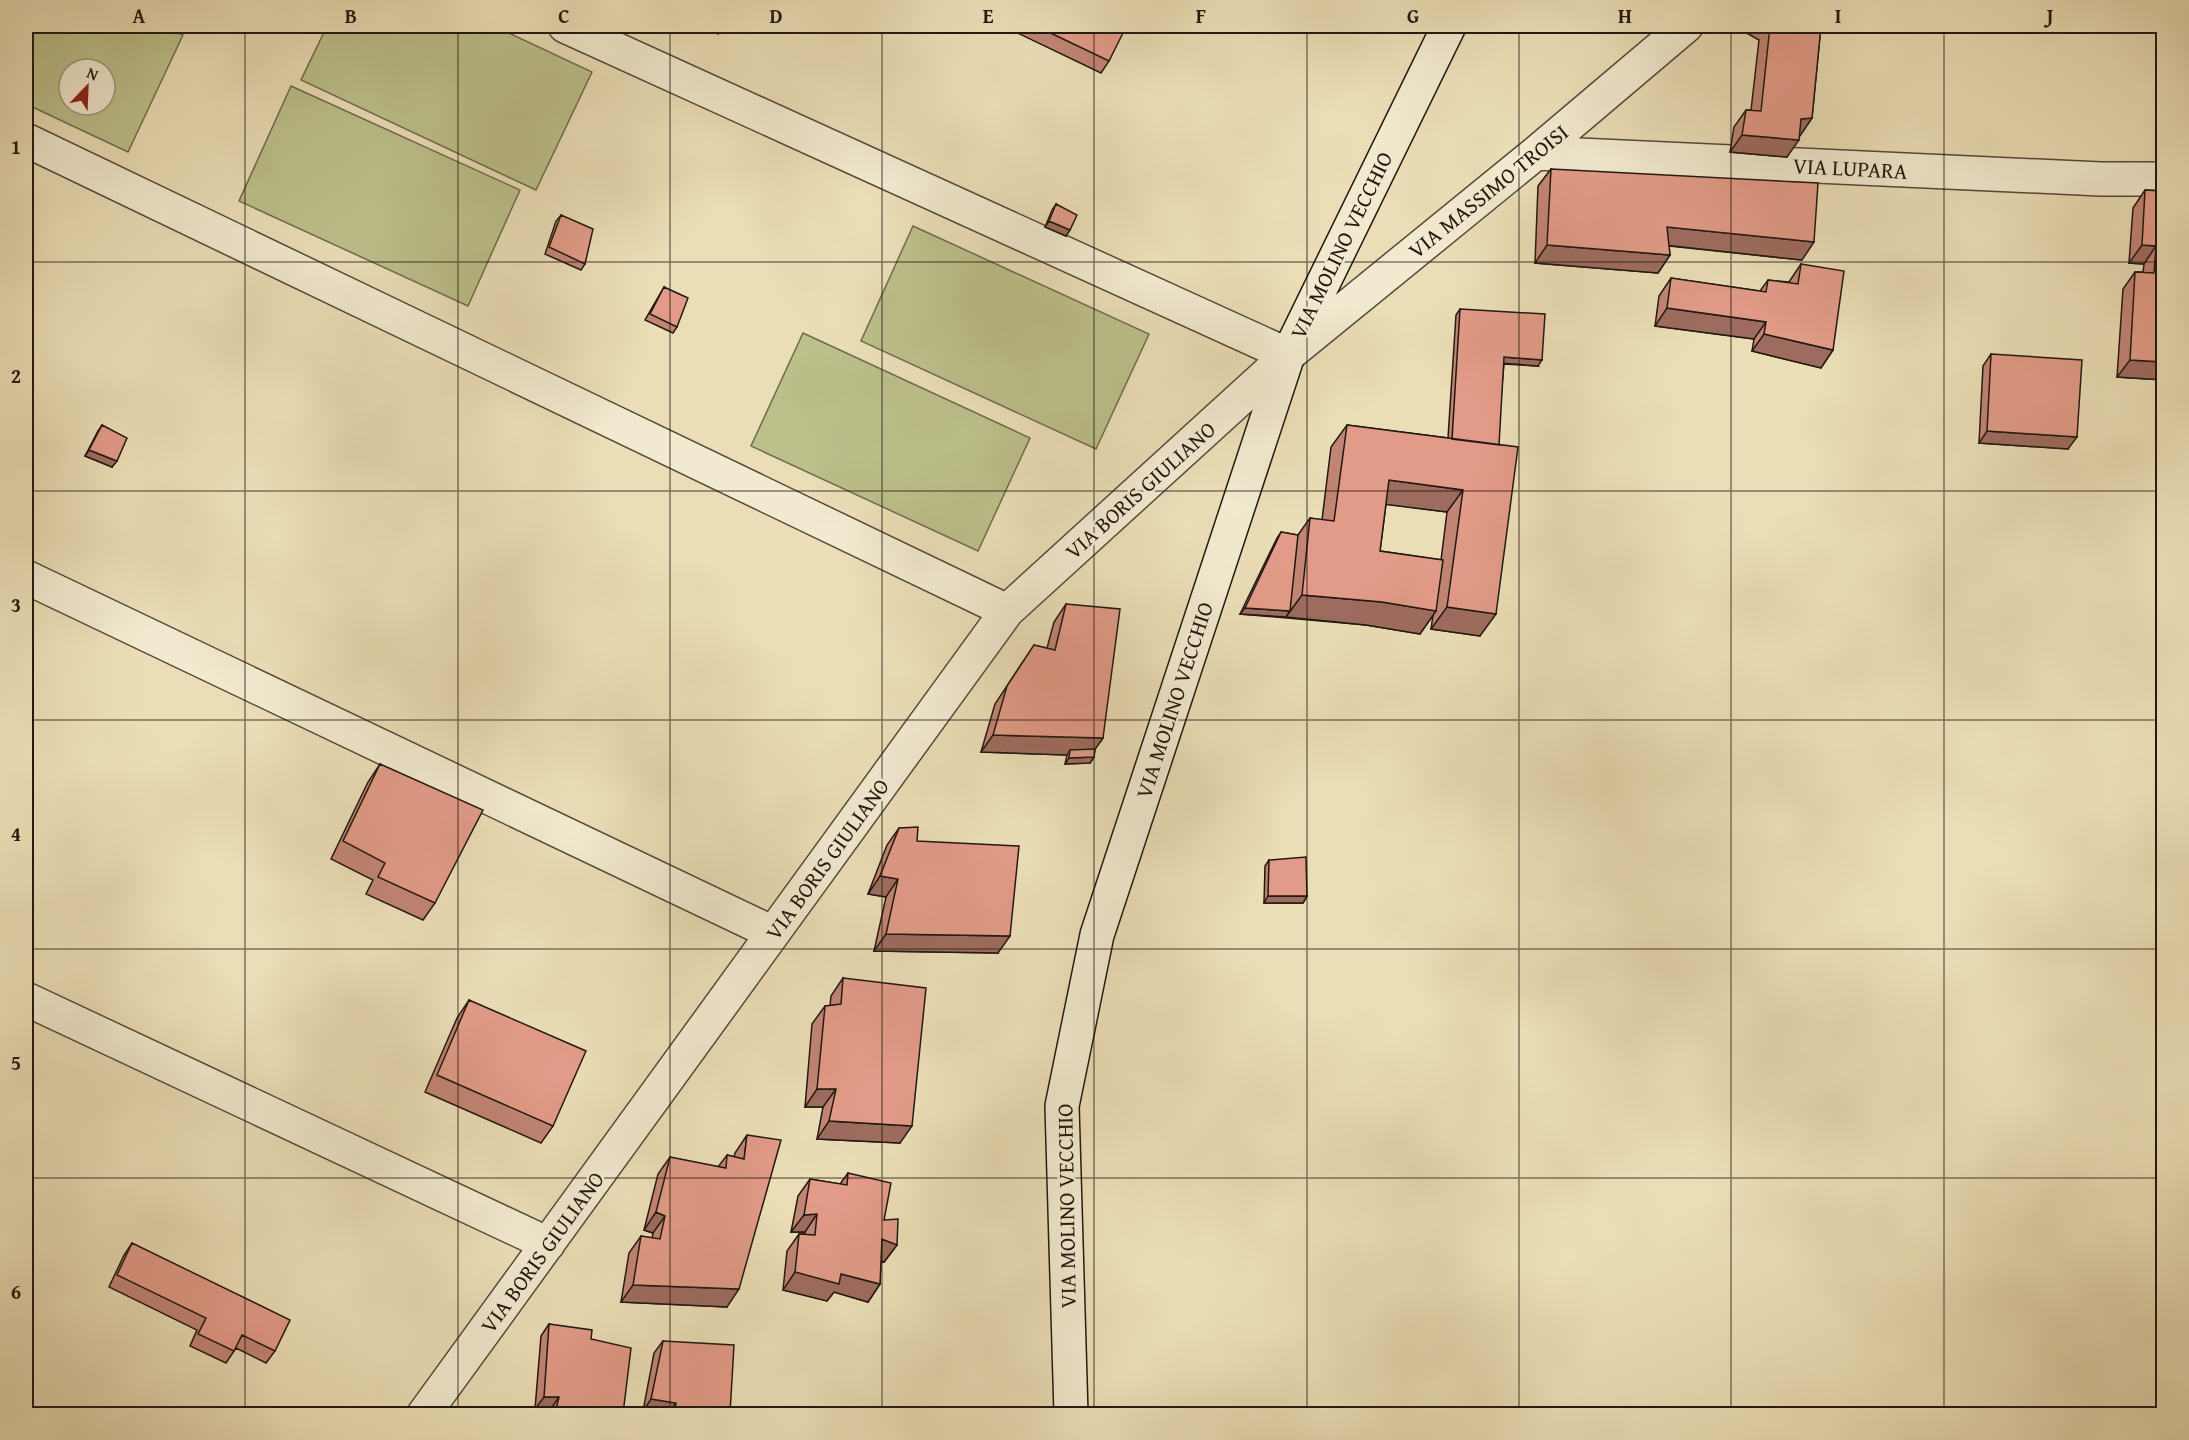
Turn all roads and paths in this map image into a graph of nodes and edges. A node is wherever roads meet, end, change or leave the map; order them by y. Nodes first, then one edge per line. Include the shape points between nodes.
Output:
1 (565, 26) edge
2 (1449, 26) edge
3 (1686, 26) edge
4 (26, 140) edge
5 (1536, 153) junction
6 (2163, 179) edge
7 (1288, 355) junction
8 (26, 577) edge
9 (1006, 611) junction
10 (773, 933) junction
11 (26, 999) edge
12 (548, 1244) junction
13 (424, 1414) edge
14 (1071, 1414) edge

1 - 7 street
2 - 7 street, VIA MOLINO VECCHIO
3 - 5 street, VIA MASSIMO TROISI
4 - 9 street
5 - 6 street, VIA LUPARA
5 - 7 street, VIA MASSIMO TROISI
7 - 9 street, VIA BORIS GIULIANO
7 - 14 street, VIA MOLINO VECCHIO via 1096,935 1062,1106
8 - 10 street
9 - 10 street, VIA BORIS GIULIANO
10 - 12 street, VIA BORIS GIULIANO
11 - 12 street
12 - 13 street, VIA BORIS GIULIANO

